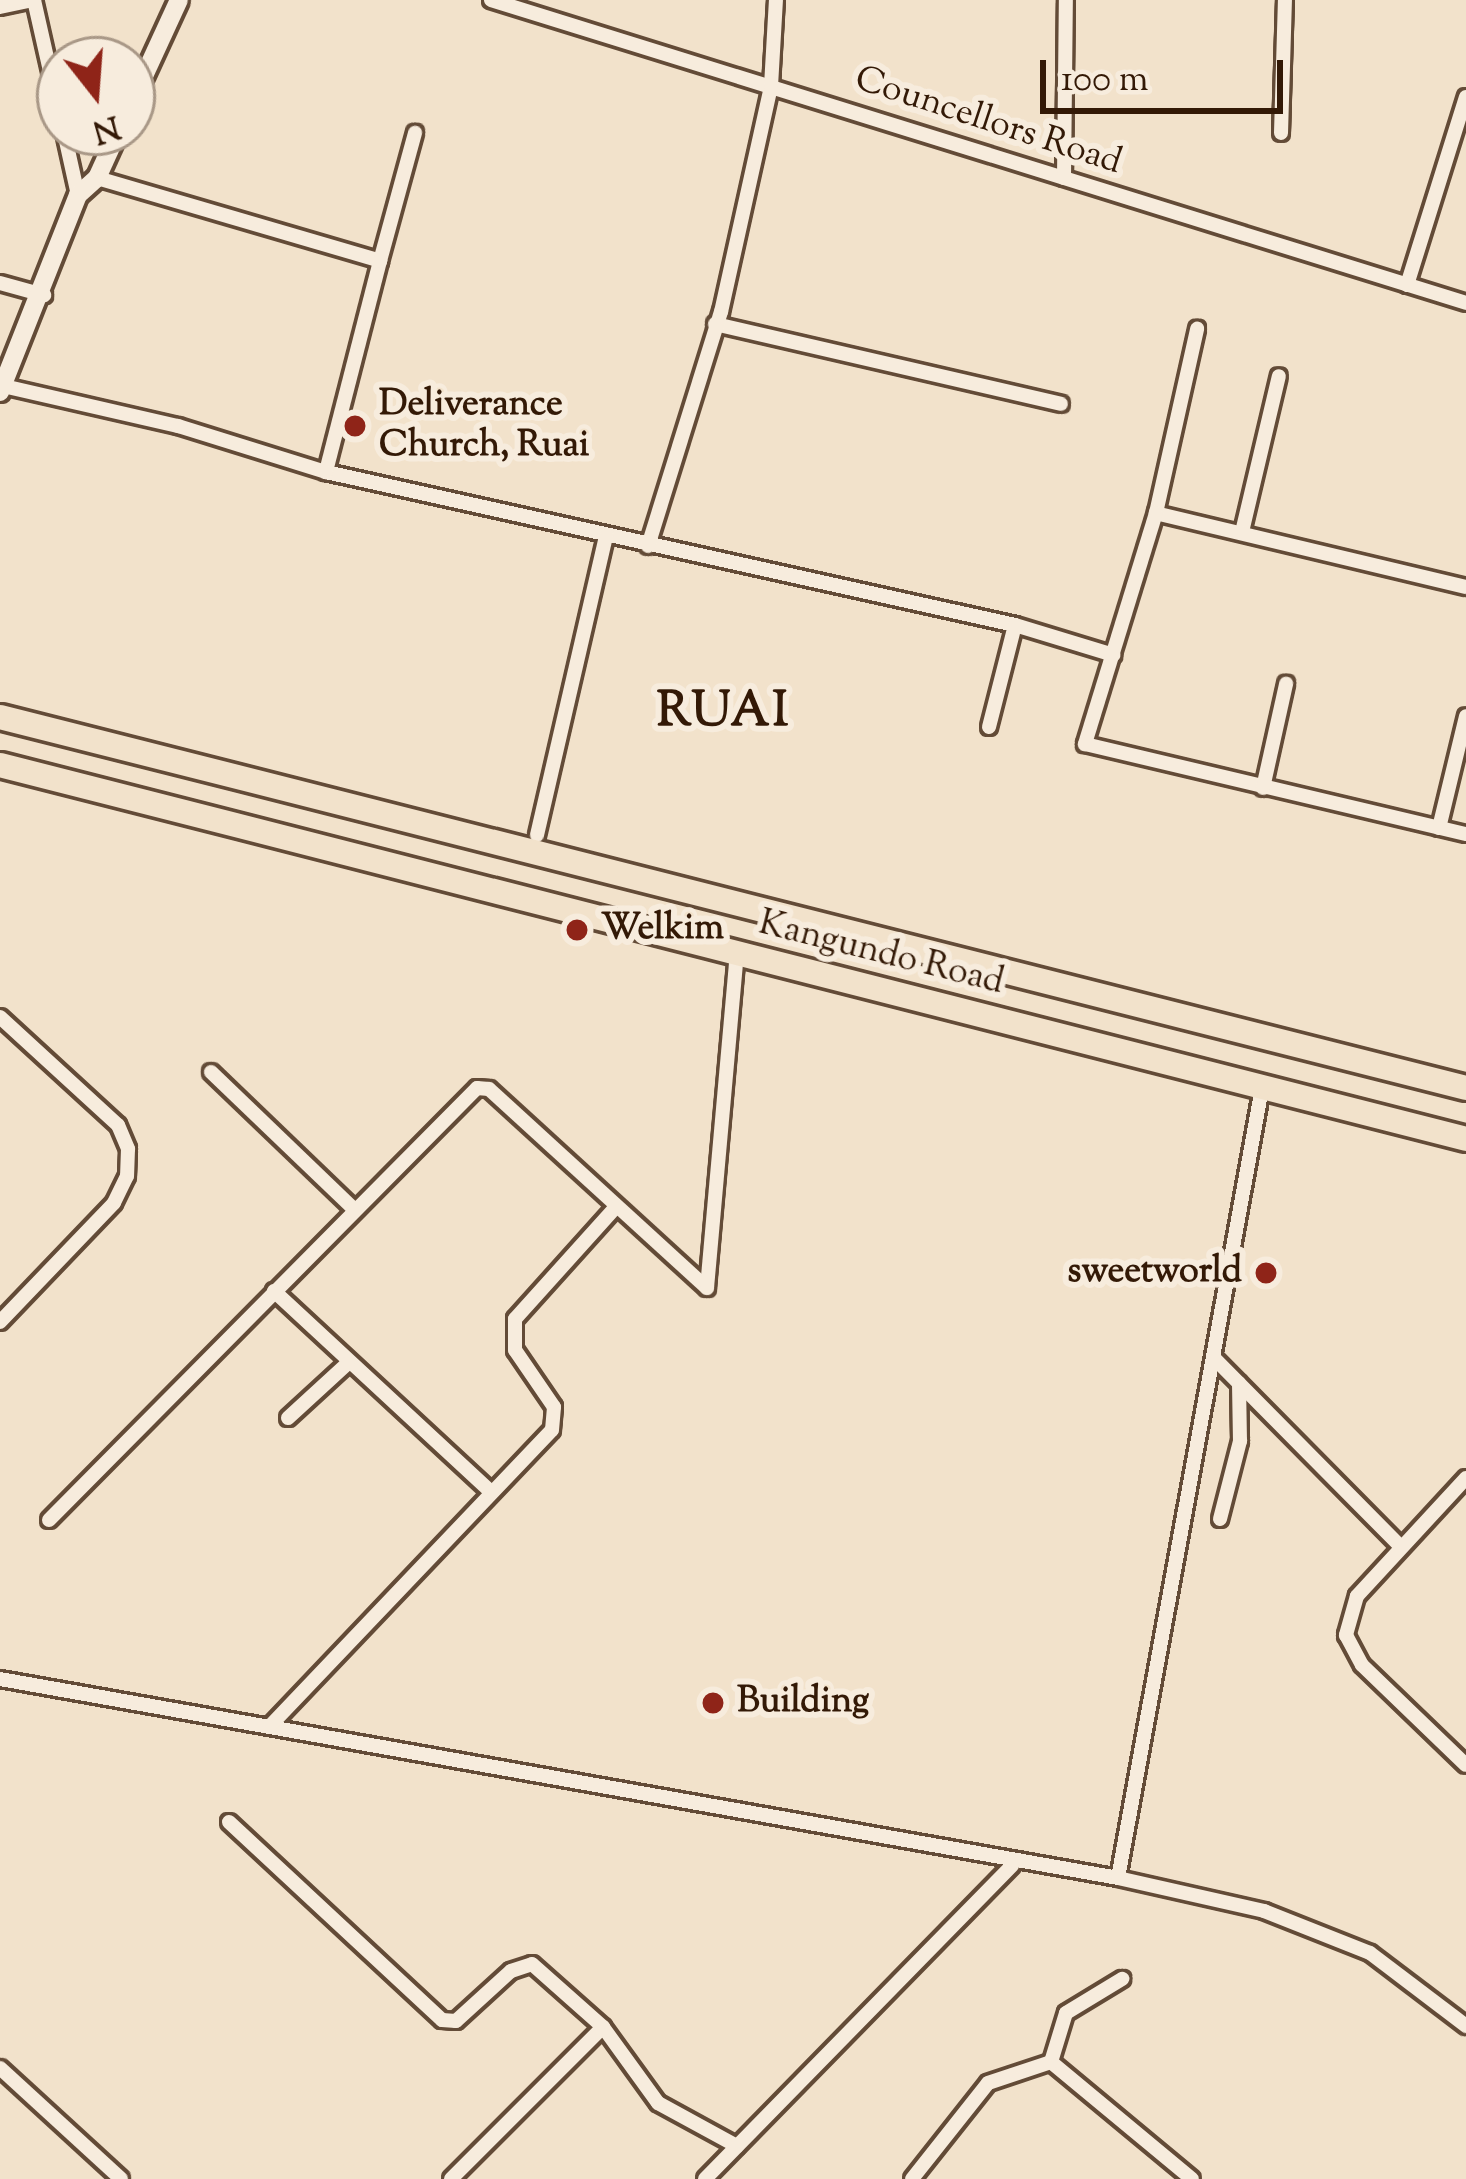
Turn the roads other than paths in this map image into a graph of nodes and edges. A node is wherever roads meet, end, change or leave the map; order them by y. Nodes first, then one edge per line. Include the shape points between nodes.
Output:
1 (178, 0) edge
2 (491, 0) edge
3 (776, 0) edge
4 (1066, 0) edge
5 (1285, 0) edge
6 (0, 7) edge
7 (42, 36) edge
8 (156, 49) edge
9 (771, 86) junction
10 (1466, 97) edge
11 (415, 133) dead end
12 (1281, 133) dead end
13 (69, 156) edge
14 (107, 156) edge
15 (97, 178) junction
16 (1064, 178) junction
17 (78, 195) junction
18 (380, 261) junction
19 (0, 283) edge
20 (1407, 285) junction
21 (44, 296) junction
22 (1466, 303) edge
23 (715, 324) junction
24 (1197, 329) dead end
25 (1279, 376) dead end
26 (1, 389) edge
27 (1061, 404) dead end
28 (326, 472) junction
29 (1156, 513) junction
30 (1241, 532) junction
31 (606, 536) junction
32 (648, 546) junction
33 (1466, 587) edge
34 (1015, 625) junction
35 (1114, 656) junction
36 (1286, 684) dead end
37 (1466, 716) edge
38 (0, 717) edge
39 (989, 727) dead end
40 (0, 765) edge
41 (1263, 788) junction
42 (1438, 828) junction
43 (1466, 834) edge
44 (537, 835) dead end
45 (737, 955) junction
46 (0, 1017) edge
47 (212, 1072) dead end
48 (1262, 1088) junction
49 (1466, 1088) edge
50 (1466, 1139) edge
51 (353, 1208) junction
52 (613, 1210) junction
53 (274, 1292) junction
54 (0, 1322) edge
55 (1213, 1357) junction
56 (348, 1363) junction
57 (1239, 1383) junction
58 (288, 1418) dead end
59 (1466, 1478) edge
60 (490, 1491) junction
61 (1220, 1519) dead end
62 (49, 1520) dead end
63 (1398, 1544) junction
64 (0, 1679) edge
65 (269, 1727) junction
66 (1466, 1765) edge
67 (229, 1822) dead end
68 (1012, 1865) junction
69 (1118, 1878) junction
70 (1122, 1978) dead end
71 (1466, 2026) edge
72 (603, 2027) junction
73 (1051, 2062) junction
74 (0, 2068) edge
75 (737, 2146) junction
76 (121, 2179) edge
77 (451, 2179) edge
78 (705, 2179) edge
79 (912, 2179) edge
80 (1192, 2179) edge

1 - 8 street
2 - 9 street, Councellors Road
3 - 9 street
4 - 16 street
5 - 12 street
6 - 7 street via 34,0
9 - 16 street, Councellors Road
9 - 23 street
10 - 20 street
11 - 18 street
13 - 17 street
14 - 15 street
15 - 17 street
15 - 18 street
16 - 20 street, Councellors Road
17 - 21 street
18 - 28 street
19 - 21 street
20 - 22 street, Councellors Road
21 - 26 street
23 - 27 street
23 - 32 street
24 - 29 street
25 - 30 street
26 - 28 street via 178,426
28 - 31 street
29 - 30 street
29 - 35 street
30 - 33 street
31 - 32 street
31 - 44 street
32 - 34 street
34 - 35 street
34 - 39 street
35 - 41 street via 1085,744
36 - 41 street
37 - 42 street
38 - 49 highway, Kangundo Road
40 - 45 highway, Kangundo Road
41 - 42 street
42 - 43 street
45 - 48 highway, Kangundo Road
45 - 52 street via 707,1288
46 - 54 street via 118,1125 128,1149 114,1203
47 - 51 street
48 - 50 highway, Kangundo Road
48 - 55 street
51 - 52 street via 481,1087
51 - 53 street
52 - 60 street via 515,1319 515,1350 556,1416
53 - 56 street
53 - 62 street
55 - 57 street
55 - 69 street
56 - 58 street
56 - 60 street
57 - 61 street via 1240,1441
57 - 63 street
59 - 63 street
60 - 65 street
63 - 66 street via 1357,1596 1346,1635 1362,1665
64 - 65 street
65 - 68 street
67 - 72 street via 442,2020 456,2020 511,1971 532,1964
68 - 69 street
68 - 75 street
69 - 71 street via 1321,1930 1370,1953
70 - 73 street via 1066,2013
72 - 75 street via 658,2103
72 - 77 street
73 - 79 street via 988,2083
73 - 80 street
74 - 76 street
75 - 78 street

